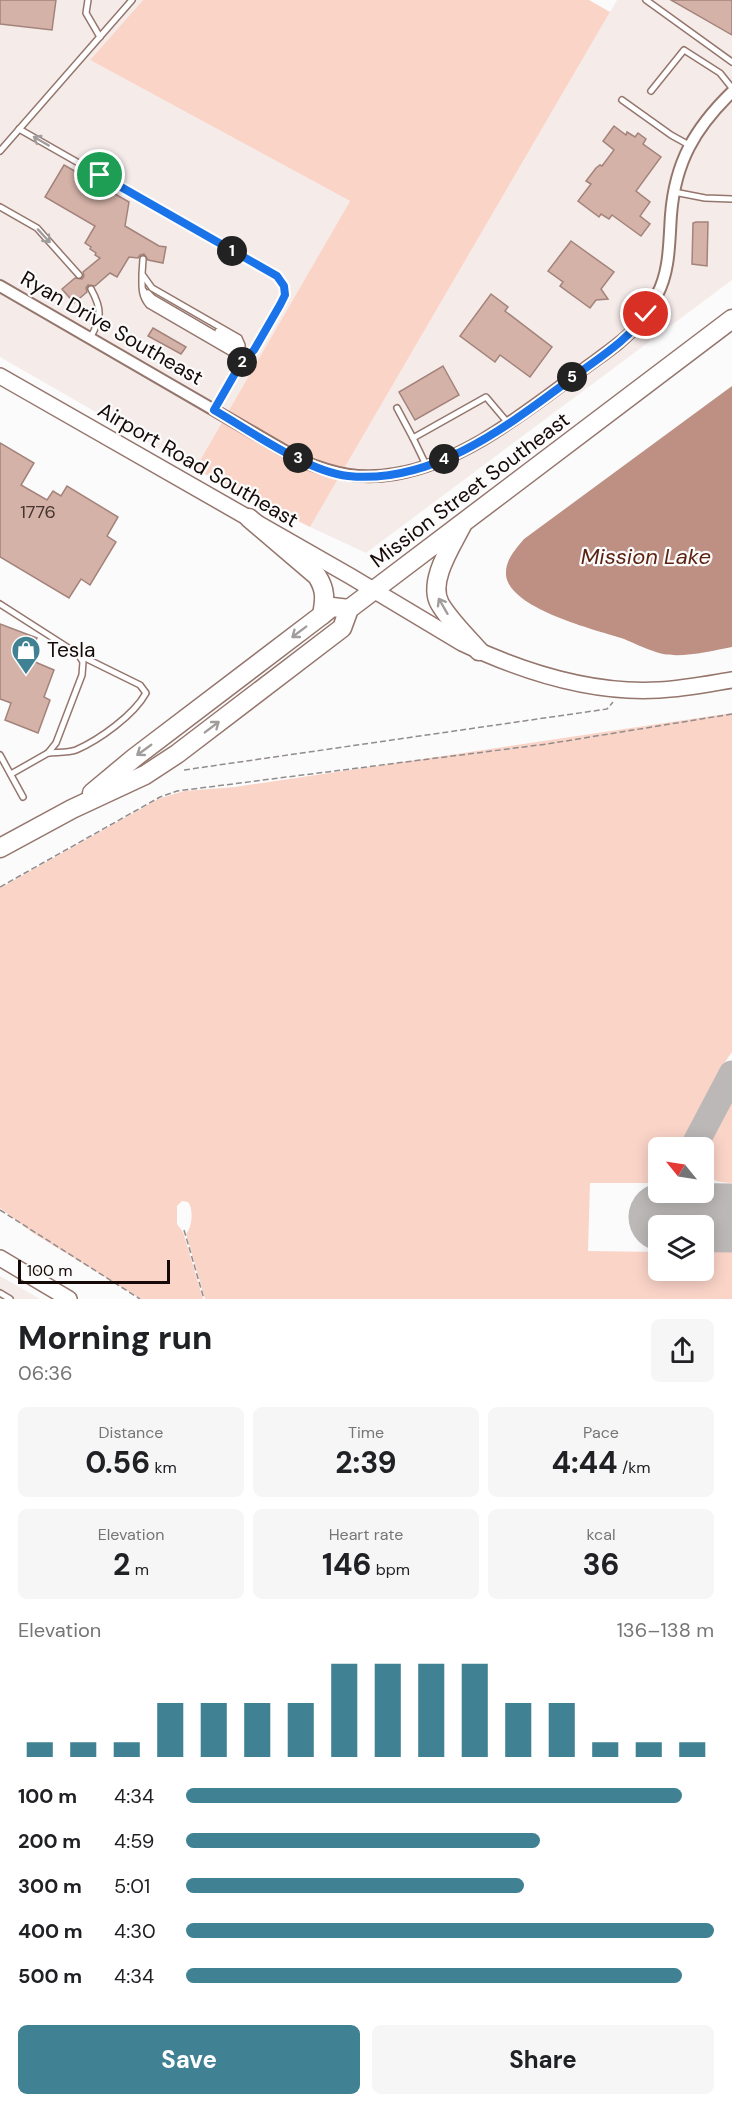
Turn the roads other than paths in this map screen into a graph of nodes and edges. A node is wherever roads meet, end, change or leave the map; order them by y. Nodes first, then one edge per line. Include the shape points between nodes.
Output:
1 (88, 0) edge
2 (132, 0) edge
3 (646, 0) edge
4 (100, 37) junction
5 (732, 62) edge
6 (732, 90) edge
7 (651, 91) dead end
8 (622, 100) dead end
9 (19, 129) junction
10 (689, 145) junction
11 (0, 151) edge
12 (674, 192) junction
13 (732, 199) edge
14 (0, 207) edge
15 (143, 259) dead end
16 (142, 274) junction
17 (79, 275) dead end
18 (0, 286) edge
19 (91, 289) dead end
20 (732, 319) edge
21 (90, 338) junction
22 (242, 354) junction
23 (0, 376) edge
24 (397, 408) dead end
25 (214, 410) junction
26 (508, 423) junction
27 (413, 438) junction
28 (426, 465) junction
29 (249, 518) junction
30 (464, 521) junction
31 (375, 591) junction
32 (0, 604) edge
33 (349, 609) junction
34 (322, 615) junction
35 (479, 651) junction
36 (78, 654) junction
37 (732, 680) edge
38 (48, 753) junction
39 (0, 755) edge
40 (11, 774) junction
41 (23, 797) dead end
42 (72, 809) junction
43 (0, 848) edge
44 (0, 1258) edge
45 (0, 1293) edge
46 (10, 1299) edge
47 (69, 1299) edge

1 - 4 lane via 86,13
2 - 4 lane
3 - 5 lane
4 - 9 lane
6 - 7 lane via 720,72 684,50
6 - 10 street, Ryan Drive Southeast
8 - 10 lane
9 - 11 lane
22 -> 9 lane via 254,350 285,295 277,276
10 - 12 street, Ryan Drive Southeast
12 - 13 lane
12 - 26 street, Ryan Drive Southeast via 666,272 640,323
14 -> 17 lane via 37,228
15 - 16 lane
16 - 22 lane via 155,295
16 - 22 lane via 151,302
18 - 21 street, Ryan Drive Southeast
19 - 21 lane via 100,305 98,324
20 - 30 highway, Mission Street Southeast
21 - 25 street, Ryan Drive Southeast
22 - 25 lane
23 - 29 main road, Airport Road Southeast
24 - 27 lane
25 - 28 street, Ryan Drive Southeast via 302,460 336,474 394,474
26 - 27 lane via 486,397
26 - 28 street, Ryan Drive Southeast via 459,452
27 - 28 lane
29 - 31 main road, Airport Road Southeast
29 - 34 highway via 317,576 325,594
30 - 31 highway, Mission Street Southeast
35 -> 30 highway via 439,602 437,589 441,568
31 - 33 highway, Mission Street Southeast
31 - 35 main road, Airport Road Southeast
32 - 36 lane
33 - 34 highway, Mission Street Southeast via 332,607
42 -> 33 highway, Mission Street Southeast via 145,775 177,754 342,628
34 -> 42 highway, Mission Street Southeast
35 - 37 main road, Airport Road Southeast via 552,678 624,690 658,690
36 - 38 lane via 83,663 82,675 56,743
36 - 38 lane via 140,685 146,693 113,729 75,751
38 - 40 lane
39 - 40 lane
40 - 41 lane
42 - 43 highway, Mission Street Southeast
44 - 47 main road
45 - 46 lane

